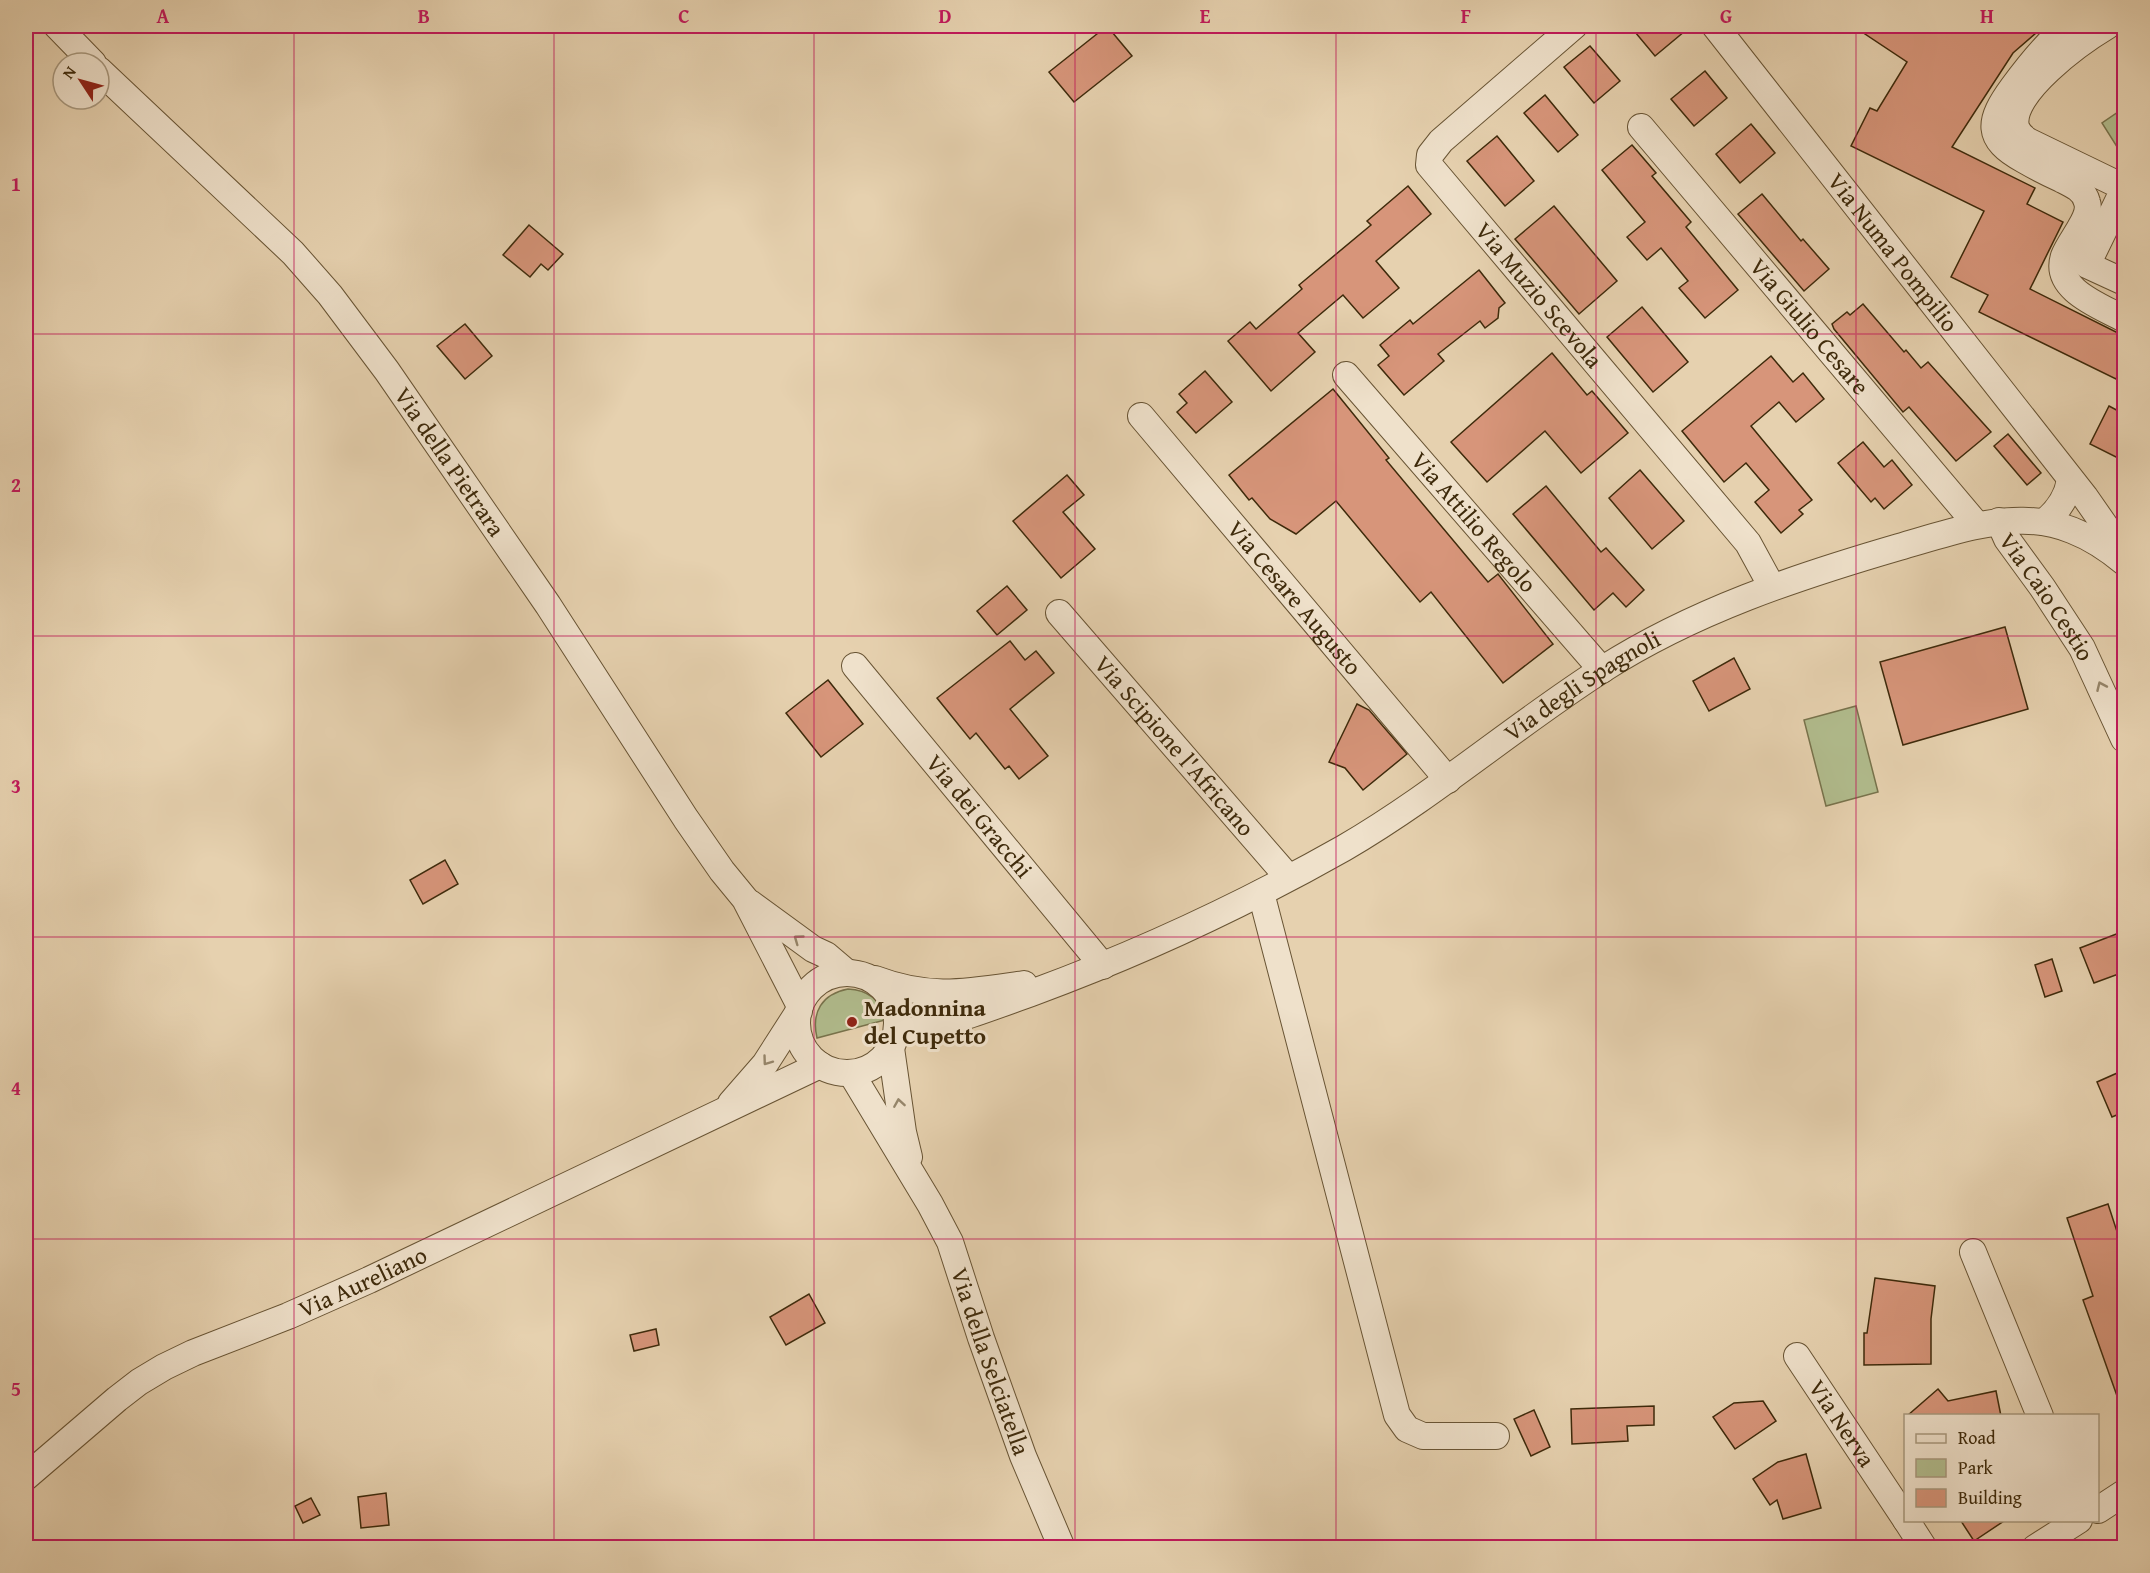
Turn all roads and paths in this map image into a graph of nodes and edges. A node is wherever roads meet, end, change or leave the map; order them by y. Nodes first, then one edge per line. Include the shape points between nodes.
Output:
1 (57, 26) edge
2 (1574, 26) edge
3 (1715, 26) edge
4 (2067, 26) edge
5 (2108, 26) edge
6 (81, 51) edge
7 (111, 81) edge
8 (1641, 127) dead end
9 (2124, 282) edge
10 (2124, 319) edge
11 (1346, 375) dead end
12 (1142, 416) dead end
13 (2070, 480) junction
14 (2044, 522) junction
15 (1988, 523) junction
16 (2124, 553) edge
17 (2124, 561) edge
18 (1772, 587) junction
19 (1059, 613) dead end
20 (855, 666) dead end
21 (1602, 670) junction
22 (2124, 739) edge
23 (1448, 780) junction
24 (1288, 877) junction
25 (1261, 892) junction
26 (745, 899) junction
27 (1103, 966) junction
28 (846, 972) junction
29 (1075, 977) junction
30 (871, 978) junction
31 (799, 1008) junction
32 (894, 1041) junction
33 (820, 1065) junction
34 (851, 1073) junction
35 (720, 1114) junction
36 (915, 1180) junction
37 (1973, 1251) dead end
38 (1797, 1356) dead end
39 (2039, 1414) edge
40 (1496, 1437) dead end
41 (26, 1477) edge
42 (2124, 1493) edge
43 (2099, 1509) edge
44 (1904, 1517) edge
45 (1907, 1522) edge
46 (2077, 1522) edge
47 (1062, 1548) edge
48 (1924, 1548) edge
49 (2035, 1548) edge

1 - 6 street
2 - 18 street, Via Muzio Scevola via 1441,141 1430,155 1429,165 1748,543
3 - 13 street, Via Numa Pompilio
4 - 10 street via 2033,60 2006,96 1995,123 1995,136 2013,154 2073,185 2084,195 2087,212 2064,258 2063,274 2073,289
5 - 9 street via 2056,62 2035,83 2016,114 2016,126 2028,141 2121,186 2120,197 2087,265
7 - 26 street, Via della Pietrara via 280,240 338,305 548,605 686,819
8 - 15 street, Via Giulio Cesare
11 - 21 street, Via Attilio Regolo
12 - 23 street, Via Cesare Augusto
13 - 14 street via 2064,500
13 - 16 street, Via Numa Pompilio
14 - 15 street, Via degli Spagnoli
14 - 17 street, Via degli Spagnoli via 2097,542
15 - 18 street, Via degli Spagnoli
22 -> 15 street, Via Caio Cestio via 2082,648 2007,539
18 - 21 street, Via degli Spagnoli via 1667,633
19 - 24 street, Via Scipione l'Africano
20 - 27 street, Via dei Gracchi
21 - 23 street, Via degli Spagnoli
23 - 24 street, Via degli Spagnoli via 1362,836
24 - 25 street, Via degli Spagnoli
25 - 27 street, Via degli Spagnoli
25 - 40 street via 1397,1415 1407,1429 1423,1436
28 -> 26 street, Via della Pietrara
26 - 31 street, Via della Pietrara
27 - 29 street, Via degli Spagnoli
28 - 30 street
28 - 31 street via 818,982
29 - 30 street via 967,992 930,993 898,988
29 - 32 street
30 - 32 street via 893,1001 898,1017
31 - 33 street via 799,1036
31 -> 35 street, Via Aureliano via 765,1064
32 - 34 street via 872,1067
36 -> 32 street, Via della Selciatella via 903,1132
33 - 34 street via 835,1072
33 - 35 street, Via Aureliano
34 - 36 street, Via della Selciatella
35 - 41 street, Via Aureliano via 369,1280 164,1367 117,1399
36 - 47 street, Via della Selciatella via 950,1242 1023,1456
37 - 39 street
38 - 44 street, Via Nerva
42 - 43 street
45 - 48 street, Via Nerva
46 - 49 street

